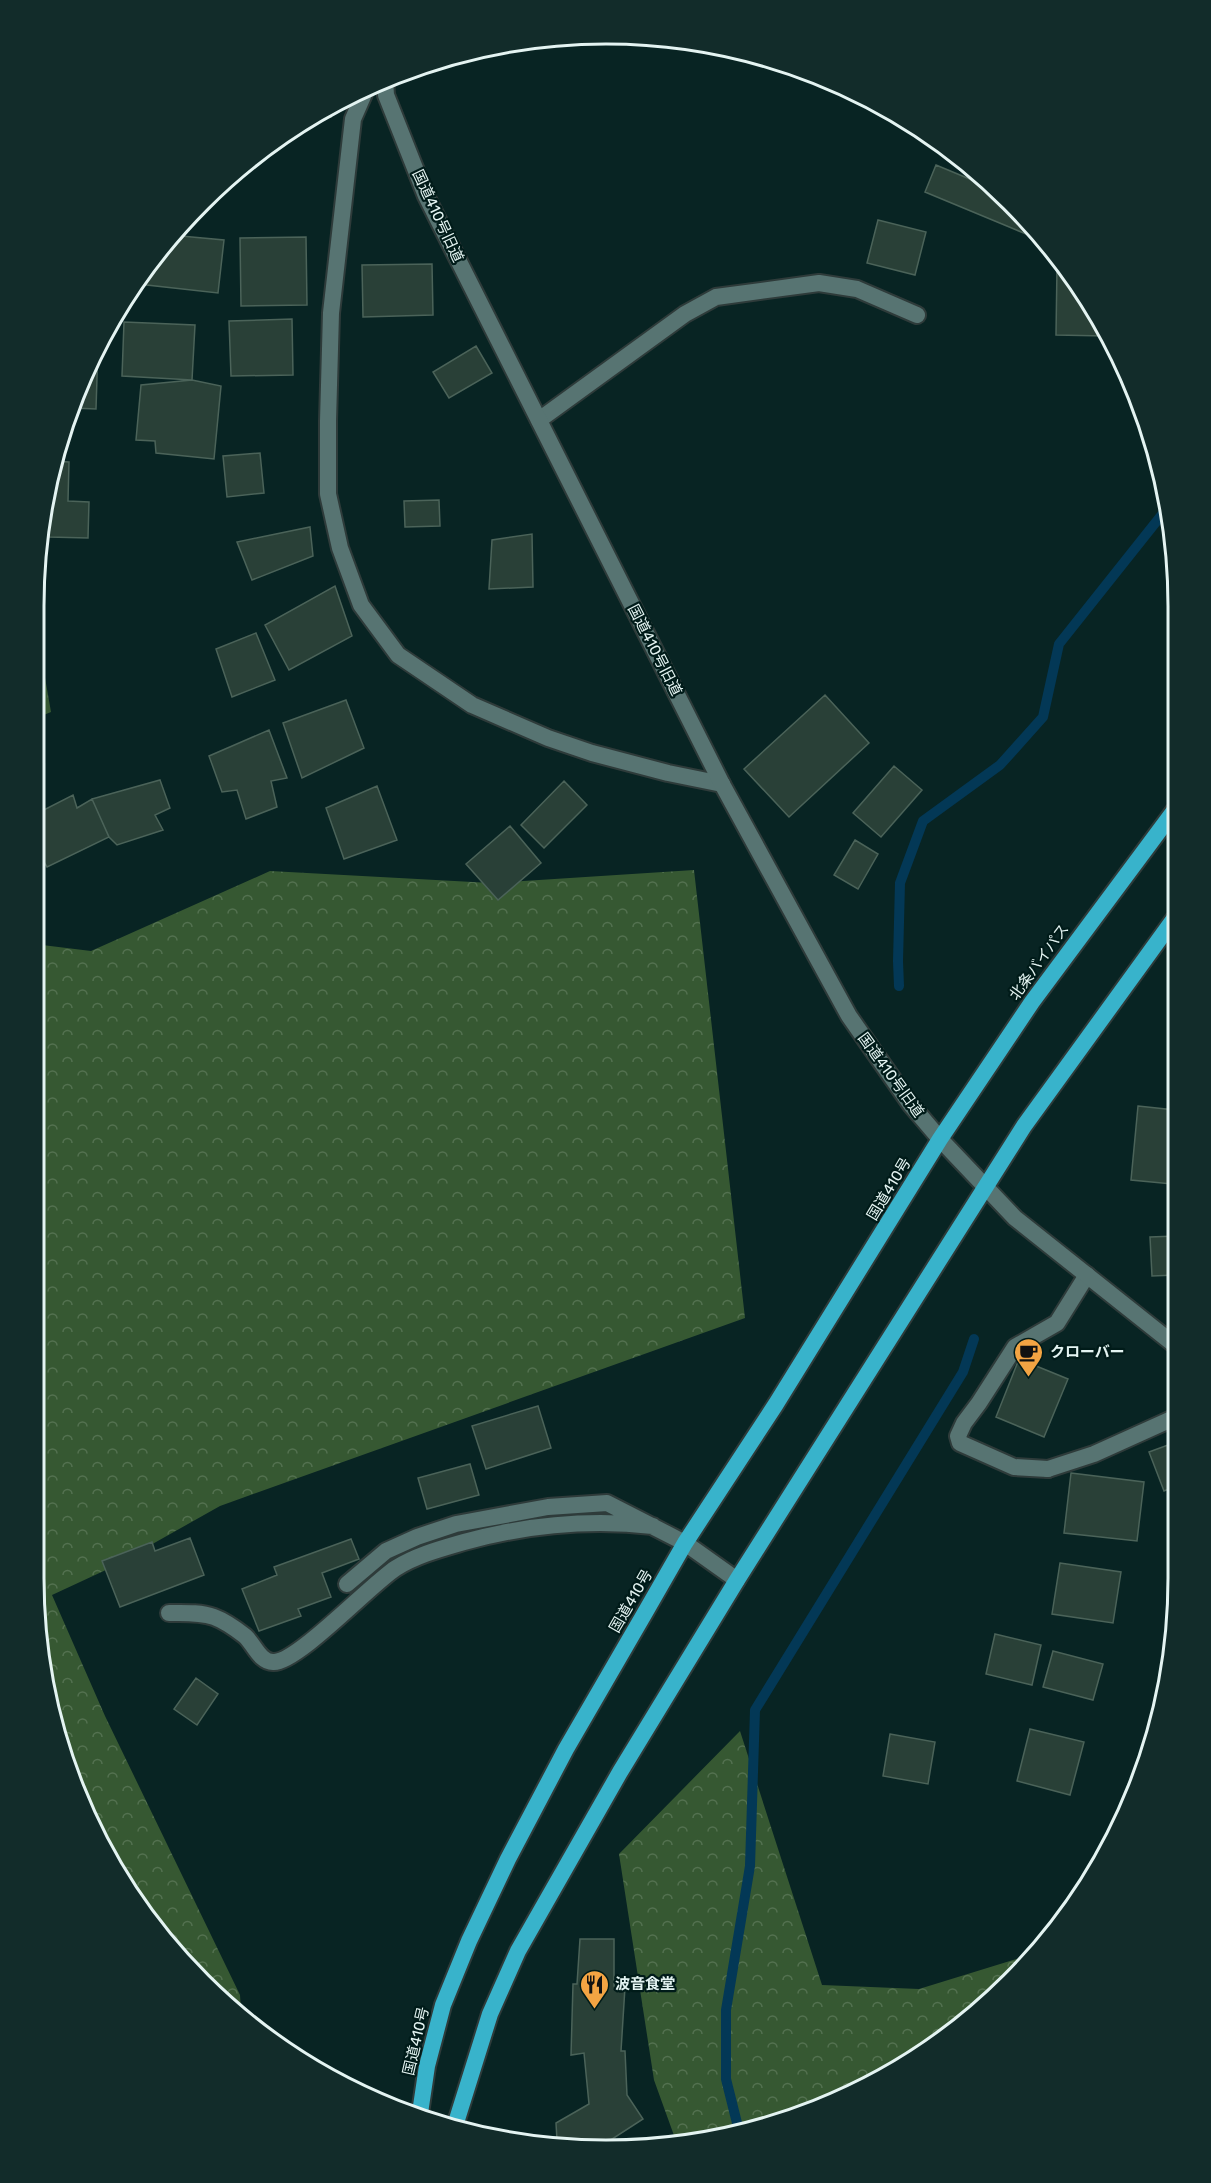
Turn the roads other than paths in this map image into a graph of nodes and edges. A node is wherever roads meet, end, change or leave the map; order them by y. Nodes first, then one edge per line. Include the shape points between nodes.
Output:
1 (385, 88) edge
2 (362, 99) edge
3 (917, 315) dead end
4 (539, 420) junction
5 (722, 784) junction
6 (1168, 820) edge
7 (1168, 927) edge
8 (940, 1139) junction
9 (985, 1187) junction
10 (1087, 1275) junction
11 (1168, 1340) edge
12 (1168, 1421) edge
13 (653, 1527) junction
14 (686, 1543) junction
15 (737, 1580) junction
16 (347, 1584) dead end
17 (168, 1613) dead end
18 (421, 2108) edge
19 (457, 2119) edge

1 - 4 street, 国道410号旧道 via 426,196
2 - 5 street via 353,119 331,313 328,421 328,494 340,548 361,604 398,655 472,705 592,753
3 - 4 street via 857,289 819,283 716,297 685,314
4 - 5 street, 国道410号旧道
5 - 8 street, 国道410号旧道 via 849,1016
6 - 8 highway, 北条バイパス via 1032,1002
7 - 9 highway via 1024,1126
8 - 9 street, 国道410号旧道
8 - 14 highway, 国道410号
9 - 10 street, 国道410号旧道 via 1015,1218
9 - 15 highway
10 - 11 street, 国道410号旧道
10 - 12 street via 1057,1323 1015,1347 964,1424 958,1436 960,1443 1014,1467 1048,1468 1094,1454
13 - 14 street
13 - 16 street via 607,1503 513,1512 456,1524 386,1551
13 - 17 street via 603,1523 521,1528 419,1556 377,1582 287,1658 273,1662 262,1658 246,1637 212,1616
14 - 15 street
14 - 18 highway, 国道410号 via 566,1749 469,1941 443,2005 426,2066
15 - 19 highway via 614,1782 518,1951 490,2014

